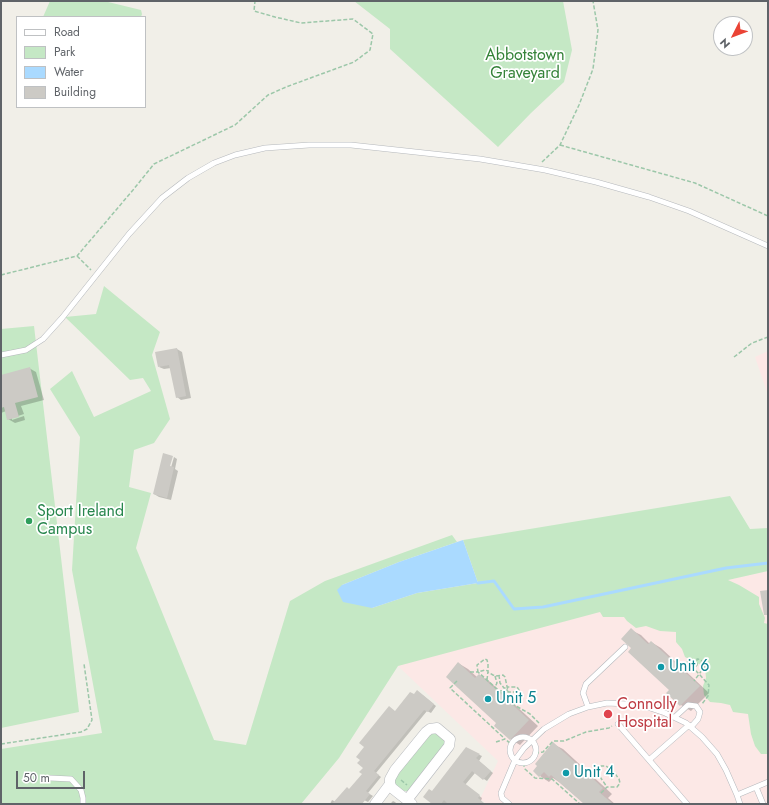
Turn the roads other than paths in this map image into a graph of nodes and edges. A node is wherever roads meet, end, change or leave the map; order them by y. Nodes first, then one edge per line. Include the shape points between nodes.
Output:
1 (768, 246) edge
2 (1, 355) edge
3 (625, 647) dead end
4 (588, 707) junction
5 (675, 717) junction
6 (618, 724) road end
7 (690, 726) junction
8 (532, 741) junction
9 (514, 760) junction
10 (649, 760) junction
11 (50, 778) dead end
12 (768, 782) edge
13 (390, 784) junction
14 (756, 787) junction
15 (737, 795) junction
16 (410, 802) edge
17 (82, 804) edge
18 (375, 804) edge
19 (509, 804) edge
20 (687, 804) edge
21 (740, 804) edge
22 (763, 804) edge

1 - 2 lane via 689,211 649,197 596,182 534,169 480,159 350,145 265,148 235,155 214,164 188,178 162,198 43,339 26,350
3 - 4 lane via 586,684 583,693
4 - 5 lane via 607,703 637,705
4 - 8 lane via 569,714 544,729
5 - 7 lane
5 - 7 lane via 688,705 696,706 700,712 699,716
6 - 10 lane
7 - 10 lane
7 - 15 lane via 716,754
8 - 9 lane
8 - 9 lane via 535,753 531,760 523,763
8 - 9 lane via 524,737 516,739 510,753
9 - 19 lane via 501,793 502,798
10 - 20 lane
11 - 17 lane via 71,780 81,790
12 - 14 lane
13 - 16 street
13 - 16 street via 393,774 430,729 437,728 448,737 451,742 449,746 414,791
13 - 18 street
14 - 15 lane
14 - 22 lane
15 - 21 lane

